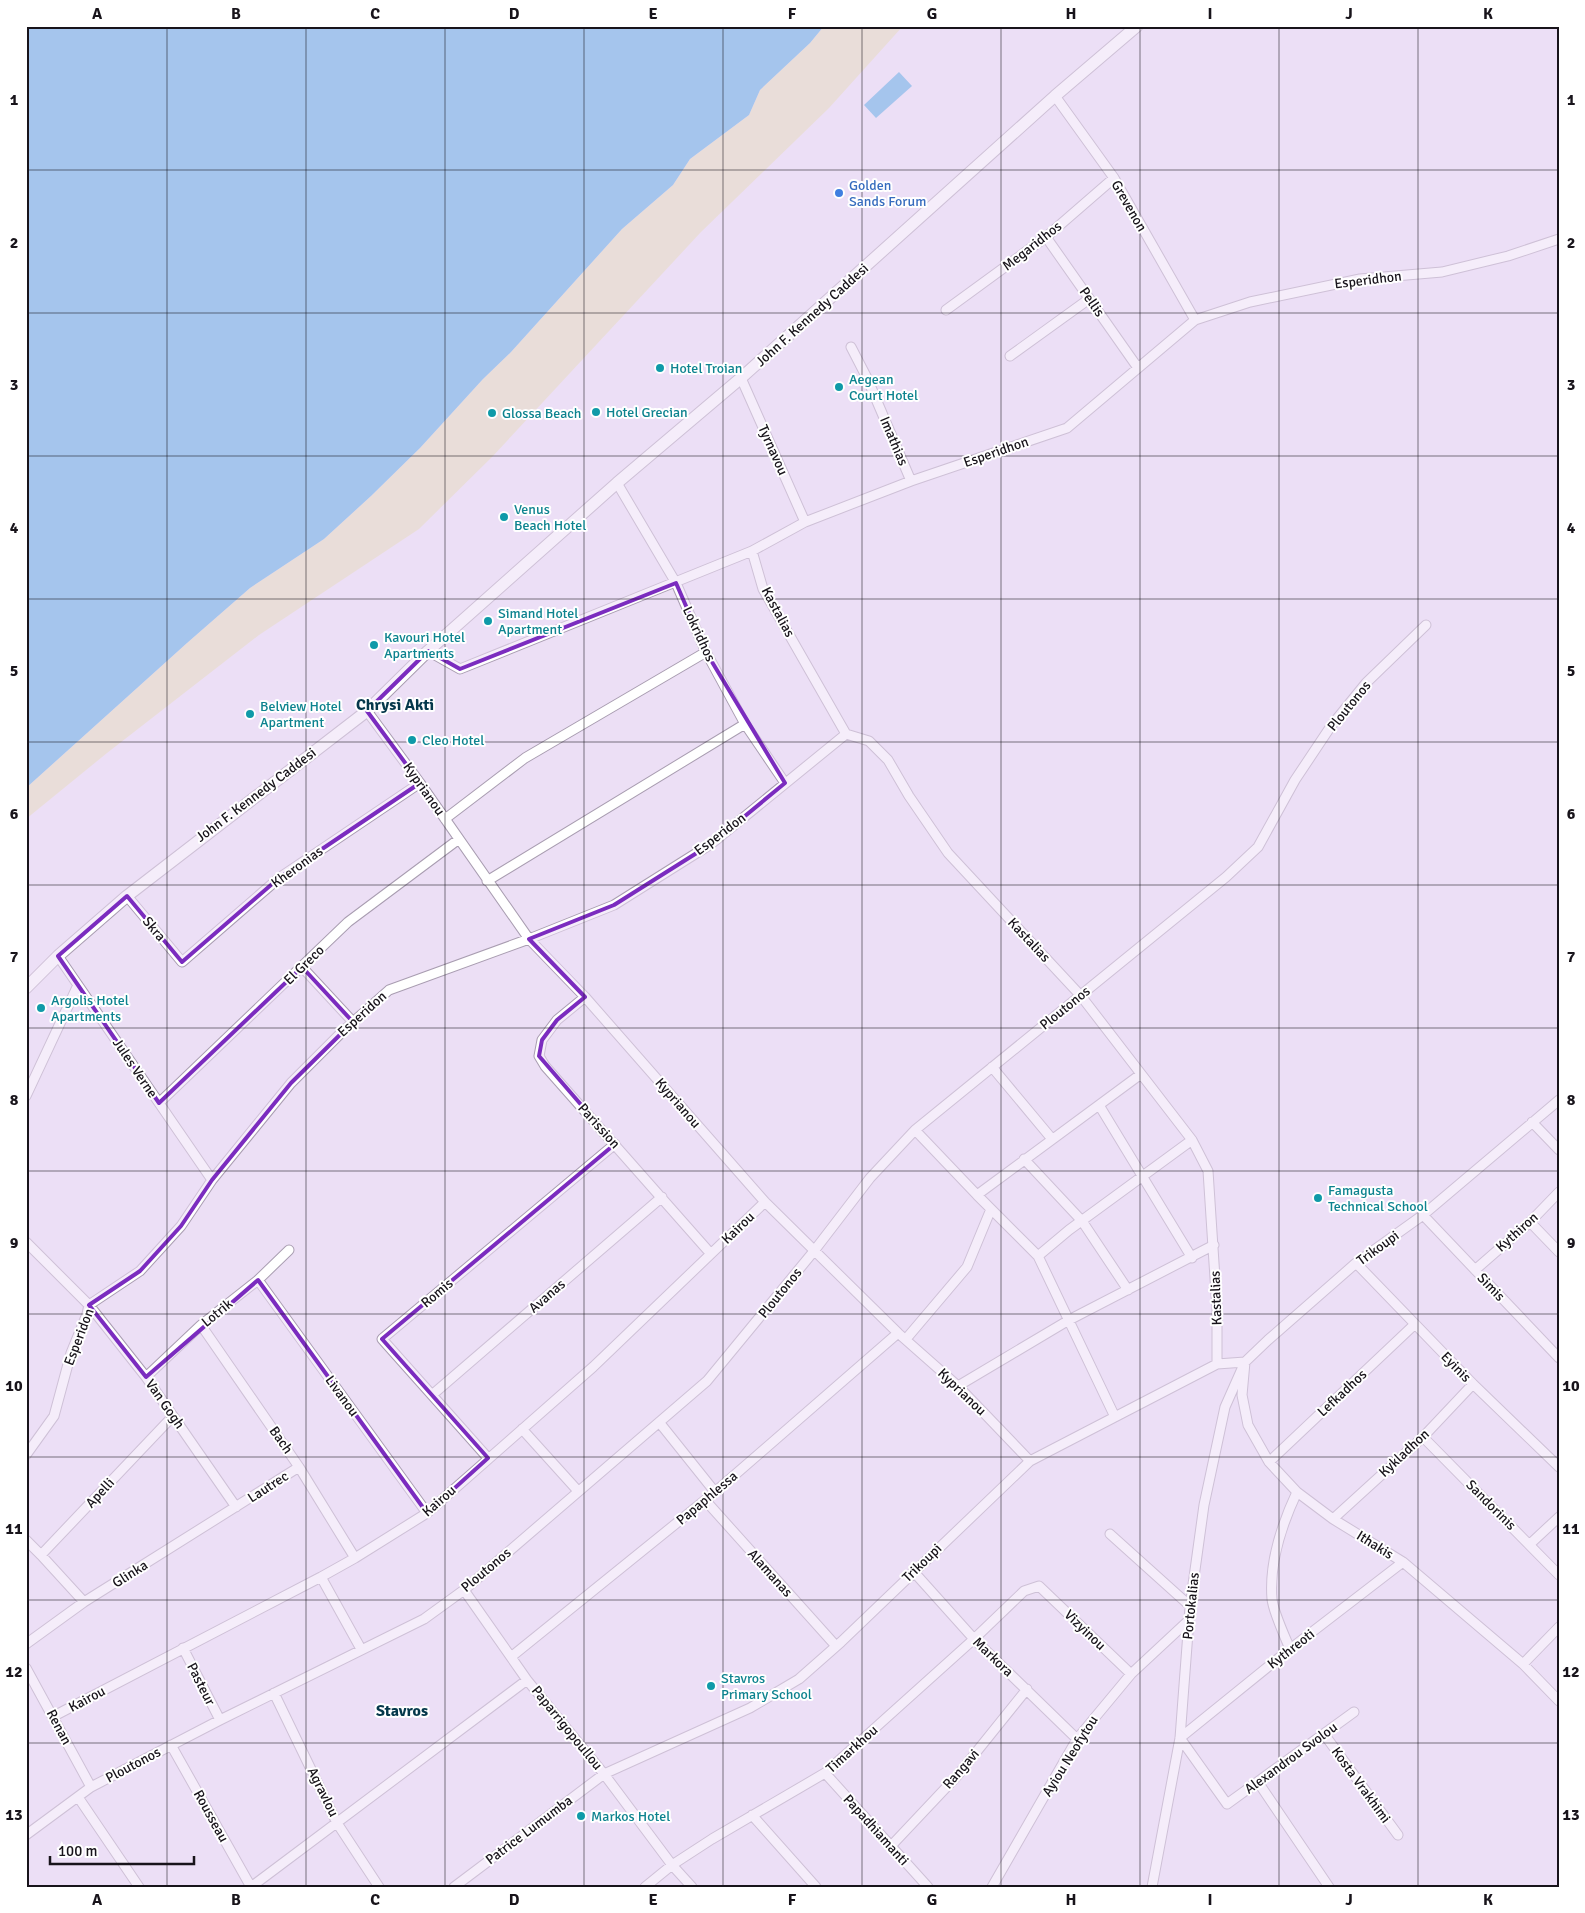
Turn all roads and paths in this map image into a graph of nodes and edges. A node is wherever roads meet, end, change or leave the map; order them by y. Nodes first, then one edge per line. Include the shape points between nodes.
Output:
1 (1137, 26) edge
2 (1055, 96) junction
3 (1114, 178) junction
4 (1046, 237) junction
5 (1559, 239) edge
6 (1089, 299) junction
7 (946, 310) dead end
8 (1194, 320) junction
9 (851, 347) dead end
10 (1010, 356) dead end
11 (1138, 368) junction
12 (741, 378) junction
13 (911, 481) junction
14 (617, 483) junction
15 (805, 522) junction
16 (752, 551) junction
17 (676, 583) junction
18 (1426, 625) dead end
19 (428, 651) junction
20 (706, 652) junction
21 (367, 711) junction
22 (745, 724) junction
23 (846, 734) junction
24 (420, 782) junction
25 (785, 783) junction
26 (445, 819) junction
27 (460, 839) junction
28 (487, 881) junction
29 (127, 896) junction
30 (529, 939) junction
31 (58, 956) junction
32 (182, 962) joint
33 (302, 967) junction
34 (78, 985) junction
35 (26, 988) edge
36 (1081, 996) junction
37 (585, 997) junction
38 (353, 1022) junction
39 (992, 1067) junction
40 (1141, 1074) junction
41 (26, 1096) edge
42 (1559, 1100) edge
43 (159, 1103) junction
44 (1099, 1105) junction
45 (1532, 1122) junction
46 (915, 1130) junction
47 (1052, 1139) junction
48 (1192, 1140) junction
49 (615, 1144) junction
50 (1559, 1150) edge
51 (1024, 1160) junction
52 (1144, 1176) junction
53 (212, 1180) junction
54 (1559, 1192) edge
55 (977, 1195) junction
56 (662, 1198) junction
57 (765, 1202) junction
58 (991, 1209) junction
59 (1423, 1216) junction
60 (1082, 1221) junction
61 (1530, 1222) junction
62 (27, 1244) edge
63 (1214, 1245) junction
64 (289, 1250) dead end
65 (814, 1251) junction
66 (1559, 1252) edge
67 (711, 1254) junction
68 (1038, 1256) junction
69 (1192, 1258) junction
70 (1356, 1264) junction
71 (1475, 1270) junction
72 (258, 1280) junction
73 (1128, 1290) junction
74 (89, 1305) junction
75 (1069, 1320) junction
76 (1415, 1324) junction
77 (201, 1325) junction
78 (898, 1333) junction
79 (906, 1340) junction
80 (1268, 1340) joint
81 (1559, 1358) edge
82 (1245, 1362) junction
83 (1217, 1364) junction
84 (146, 1377) junction
85 (1473, 1384) junction
86 (958, 1386) junction
87 (432, 1395) junction
88 (173, 1416) junction
89 (1115, 1417) junction
90 (659, 1422) junction
91 (522, 1429) junction
92 (1422, 1437) junction
93 (26, 1455) edge
94 (488, 1458) junction
95 (1030, 1461) junction
96 (1269, 1462) junction
97 (299, 1467) junction
98 (1559, 1467) edge
99 (578, 1491) junction
100 (715, 1492) junction
101 (1296, 1492) junction
102 (705, 1500) junction
103 (236, 1507) junction
104 (427, 1513) junction
105 (1559, 1517) edge
106 (1333, 1519) junction
107 (1110, 1534) dead end
108 (26, 1540) edge
109 (1530, 1544) junction
110 (41, 1555) junction
111 (355, 1558) junction
112 (1403, 1562) junction
113 (913, 1571) junction
114 (1559, 1575) edge
115 (321, 1577) junction
116 (1039, 1586) joint
117 (464, 1590) junction
118 (84, 1602) junction
119 (1190, 1606) junction
120 (1189, 1620) junction
121 (1559, 1627) edge
122 (974, 1639) junction
123 (26, 1644) edge
124 (836, 1646) junction
125 (183, 1648) junction
126 (361, 1649) junction
127 (1290, 1649) junction
128 (511, 1657) junction
129 (1522, 1664) junction
130 (26, 1668) edge
131 (1131, 1674) junction
132 (527, 1680) junction
133 (1027, 1689) junction
134 (274, 1693) junction
135 (1559, 1702) edge
136 (1354, 1712) dead end
137 (54, 1716) junction
138 (220, 1720) junction
139 (1324, 1734) junction
140 (1180, 1738) junction
141 (1077, 1739) junction
142 (171, 1745) junction
143 (825, 1773) junction
144 (604, 1774) junction
145 (1258, 1782) junction
146 (91, 1787) junction
147 (78, 1797) junction
148 (752, 1815) junction
149 (338, 1823) junction
150 (26, 1835) edge
151 (1398, 1835) dead end
152 (891, 1846) junction
153 (672, 1865) junction
154 (139, 1887) edge
155 (251, 1887) edge
156 (379, 1887) edge
157 (454, 1887) edge
158 (645, 1887) edge
159 (692, 1887) edge
160 (816, 1887) edge
161 (928, 1887) edge
162 (992, 1887) edge
163 (1152, 1887) edge
164 (1329, 1887) edge

1 - 2 street, John F. Kennedy Caddesi
2 - 3 street, Grevenon
2 - 12 street, John F. Kennedy Caddesi
3 - 4 street, Megaridhos
3 - 8 street, Grevenon
4 - 6 street, Pellis
4 - 7 street, Megaridhos
5 - 8 street, Esperidhon via 1508,256 1442,272 1360,279 1250,302
6 - 10 street
6 - 11 street, Pellis
8 - 11 street, Esperidhon
9 - 13 street, Imathias
11 - 13 street, Esperidhon via 1067,428
12 - 14 street, John F. Kennedy Caddesi
12 - 15 street, Tyrnavou
13 - 15 street, Esperidhon
14 - 17 street, Lokridhos
14 - 19 street, John F. Kennedy Caddesi
15 - 16 street, Esperidhon
16 - 17 street, Esperidhon
16 - 23 street, Kastalias via 763,589
17 - 19 street, Esperidhon via 460,669
17 - 20 street, Lokridhos
18 - 36 street, Ploutonos via 1366,683 1331,726 1295,780 1258,847
19 - 21 street, John F. Kennedy Caddesi
20 - 22 street, Lokridhos
20 - 26 street via 525,758
21 - 24 street, Kyprianou
21 - 29 street, John F. Kennedy Caddesi
22 - 25 street, Lokridhos
22 - 28 street
23 - 25 street, Esperidon
23 - 36 street, Kastalias via 869,741 888,760 948,852
24 - 26 street, Kyprianou
24 - 32 street, Kheronias via 279,878
25 - 30 street, Esperidon via 710,844 614,905
26 - 27 street, Kyprianou
27 - 28 street, Kyprianou
27 - 33 street, El Greco via 348,922
28 - 30 street, Kyprianou
29 - 31 street, John F. Kennedy Caddesi
29 - 32 street, Skra
30 - 37 street, Kyprianou
30 - 38 street, Esperidon via 388,990
31 - 34 street, Jules Verne
31 - 35 street, John F. Kennedy Caddesi
33 - 38 street
33 - 43 street, El Greco
34 - 41 street
34 - 43 street, Jules Verne
36 - 39 street, Ploutonos
36 - 40 street, Kastalias
37 - 49 street, Parission via 557,1020 542,1040 539,1056 544,1066
37 - 57 street, Kyprianou
38 - 53 street, Esperidon via 291,1083
39 - 46 street, Ploutonos
39 - 47 street
40 - 44 street
40 - 48 street, Kastalias
42 - 45 street, Trikoupi
43 - 53 street, Jules Verne
44 - 47 street
44 - 52 street
45 - 50 street
45 - 59 street, Trikoupi
46 - 55 street
46 - 65 street, Ploutonos via 870,1178
47 - 51 street
48 - 52 street
48 - 63 street, Kastalias via 1208,1171
49 - 56 street, Parission
49 - 87 street, Romis via 382,1340
51 - 55 street
51 - 60 street
52 - 60 street
52 - 69 street
53 - 74 street, Esperidon via 181,1226 140,1271
54 - 61 street, Kythiron
55 - 58 street
56 - 67 street, Parission
56 - 87 street, Avanas
57 - 65 street, Kyprianou
57 - 67 street, Kairou
58 - 68 street
58 - 79 street via 967,1267
59 - 70 street, Trikoupi
59 - 71 street, Simis
60 - 68 street
60 - 73 street
61 - 66 street
61 - 71 street, Kythiron
62 - 74 street, Van Gogh
63 - 69 street
63 - 83 street, Kastalias
64 - 72 street, Lotrik
65 - 78 street, Kyprianou
65 - 90 street, Ploutonos via 707,1381
67 - 91 street, Kairou via 593,1367
68 - 75 street
69 - 73 street
70 - 76 street, Eyinis
70 - 80 street, Trikoupi
71 - 81 street, Simis
72 - 77 street, Lotrik
72 - 104 street, Livanou
73 - 75 street
74 - 84 street, Van Gogh
74 - 93 street, Esperidon via 71,1353 54,1416
75 - 86 street
75 - 89 street
76 - 85 street, Eyinis
76 - 96 street, Lefkadhos
77 - 84 street, Lotrik
77 - 97 street, Bach
78 - 79 street, Kyprianou
78 - 100 street, Papaphlessa
79 - 86 street, Kyprianou
80 - 82 street, Portokalias
82 - 83 street, Trikoupi
82 - 96 street, Ithakis via 1242,1395 1248,1425
82 - 119 street, Portokalias via 1225,1407 1204,1505
83 - 89 street, Trikoupi
84 - 88 street, Van Gogh
85 - 92 street, Kykladhon
85 - 98 street, Eyinis
86 - 95 street, Kyprianou
87 - 94 street, Romis
88 - 103 street, Van Gogh
88 - 110 street, Apelli
89 - 95 street, Trikoupi
90 - 99 street, Ploutonos
90 - 100 street
91 - 94 street, Kairou
91 - 99 street
92 - 106 street, Kykladhon
92 - 109 street, Sandorinis
94 - 104 street, Kairou
95 - 113 street, Trikoupi
96 - 101 street, Ithakis
97 - 103 street, Lautrec
97 - 111 street, Bach
99 - 117 street, Ploutonos
100 - 102 street, Papaphlessa
101 - 106 street, Ithakis
101 - 127 street via 1284,1519 1276,1553 1272,1600
102 - 124 street, Alamanas
102 - 128 street, Papaphlessa
103 - 118 street, Glinka
104 - 111 street, Kairou
105 - 109 street
106 - 112 street, Ithakis
107 - 119 street
108 - 110 street
109 - 114 street, Sandorinis
110 - 118 street
111 - 115 street, Kairou
112 - 127 street, Kythreoti
112 - 129 street, Ithakis
113 - 122 street, Markora
113 - 124 street, Trikoupi
115 - 125 street, Kairou
115 - 126 street
116 - 122 street, Timarkhou via 1024,1591
116 - 131 street, Vizyinou
117 - 126 street, Ploutonos via 424,1619
117 - 128 street, Paparrigopoullou
118 - 123 street, Glinka
119 - 120 street, Portokalias
120 - 131 street, Ayiou Neofytou
120 - 140 street, Portokalias
121 - 129 street
122 - 133 street, Markora
122 - 143 street, Timarkhou
124 - 144 street, Trikoupi via 800,1679 750,1708
125 - 137 street, Kairou
125 - 138 street, Pasteur
126 - 134 street, Ploutonos
127 - 140 street, Kythreoti
128 - 132 street, Paparrigopoullou
129 - 135 street, Ithakis
130 - 137 street, Renan
131 - 141 street, Ayiou Neofytou
132 - 144 street, Paparrigopoullou
132 - 149 street
133 - 141 street, Markora
133 - 152 street, Rangavi via 957,1776
134 - 138 street, Ploutonos
134 - 149 street, Agravlou
136 - 139 street, Alexandrou Svolou
137 - 146 street, Renan
138 - 142 street, Ploutonos
139 - 145 street, Alexandrou Svolou
139 - 151 street, Kosta Vrakhimi
140 - 145 street, Alexandrou Svolou via 1227,1804
140 - 163 street, Portokalias
141 - 162 street, Ayiou Neofytou
142 - 146 street, Ploutonos
142 - 155 street, Rousseau
143 - 148 street, Timarkhou
143 - 152 street, Papadhiamanti
144 - 153 street, Paparrigopoullou
144 - 157 street, Patrice Lumumba
145 - 164 street
146 - 147 street, Ploutonos
147 - 150 street, Ploutonos
147 - 154 street
148 - 153 street, Timarkhou
148 - 160 street
149 - 155 street
149 - 156 street, Agravlou
152 - 161 street, Papadhiamanti
153 - 158 street, Timarkhou
153 - 159 street, Paparrigopoullou

